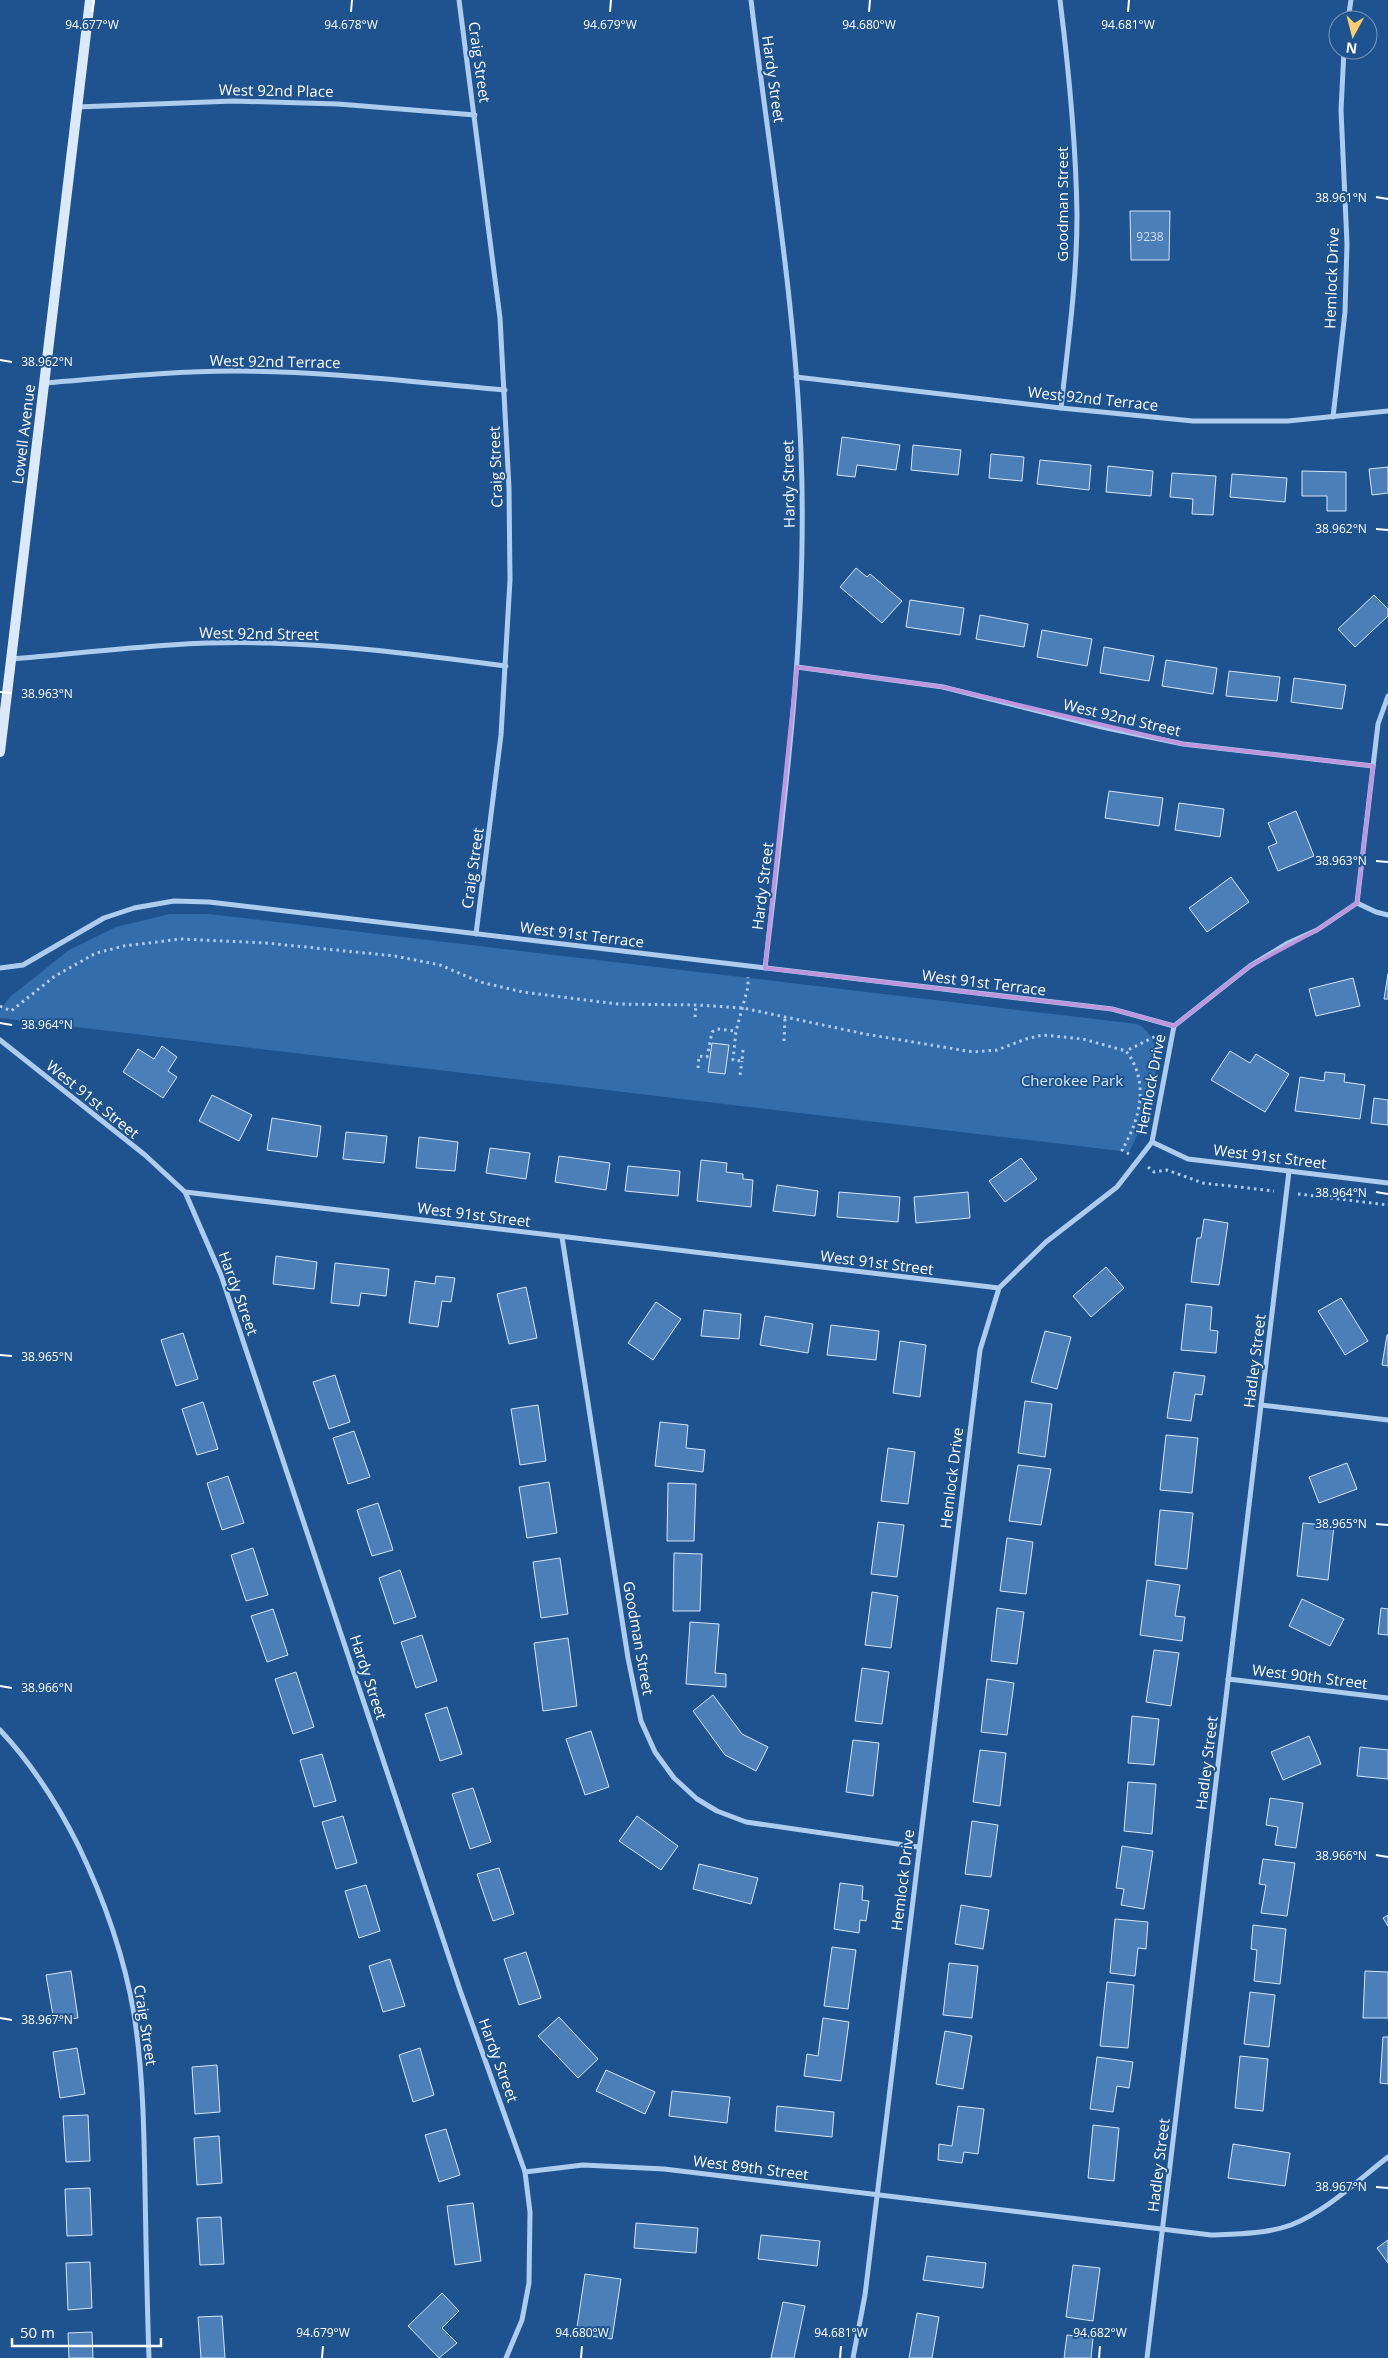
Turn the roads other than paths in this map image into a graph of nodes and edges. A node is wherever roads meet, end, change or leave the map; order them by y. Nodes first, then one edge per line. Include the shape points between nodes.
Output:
1 (90, 0) edge
2 (459, 0) edge
3 (750, 0) edge
4 (1060, 0) edge
5 (1344, 60) edge
6 (77, 107) junction
7 (475, 115) junction
8 (796, 376) junction
9 (44, 383) junction
10 (505, 390) junction
11 (1061, 408) junction
12 (1388, 411) edge
13 (1333, 417) junction
14 (11, 660) junction
15 (506, 666) junction
16 (797, 667) junction
17 (1388, 696) edge
18 (0, 752) edge
19 (1373, 766) junction
20 (1357, 903) junction
21 (1388, 915) edge
22 (476, 934) junction
23 (0, 968) edge
24 (765, 968) junction
25 (1174, 1026) junction
26 (0, 1040) edge
27 (1152, 1142) junction
28 (1289, 1171) junction
29 (1388, 1183) edge
30 (185, 1192) junction
31 (562, 1238) junction
32 (999, 1288) junction
33 (1261, 1405) junction
34 (1388, 1420) edge
35 (1228, 1680) junction
36 (1388, 1698) edge
37 (0, 1730) edge
38 (918, 1847) junction
39 (1388, 2157) edge
40 (525, 2172) junction
41 (877, 2195) junction
42 (1162, 2229) junction
43 (149, 2358) edge
44 (506, 2358) edge
45 (852, 2358) edge
46 (1147, 2358) edge

1 - 6 street, Lowell Avenue
2 - 7 street, Craig Street
3 - 8 street, Hardy Street via 789,288
4 - 11 street, Goodman Street via 1071,93 1077,217
5 - 13 street, Hemlock Drive via 1341,110 1346,264
6 - 7 street, West 92nd Place via 234,101 338,104
6 - 9 street, Lowell Avenue
7 - 10 street, Craig Street via 500,318
8 - 11 street, West 92nd Terrace
8 - 16 street, Hardy Street via 801,453
9 - 10 street, West 92nd Terrace via 233,371 344,375
9 - 14 street, Lowell Avenue
10 - 15 street, Craig Street via 510,580
11 - 13 street, West 92nd Terrace via 1193,421 1288,421
12 - 13 street, West 92nd Terrace
14 - 15 street, West 92nd Street via 172,645 267,643 363,649
14 - 18 street, Lowell Avenue
15 - 22 street, Craig Street via 497,771
16 - 19 street, West 92nd Street via 943,687 1183,744
16 - 24 street, Hardy Street
17 - 19 street via 1378,724
19 - 20 street
20 - 21 street
20 - 25 street, Hemlock Drive via 1317,930 1250,966
22 - 23 street, West 91st Terrace via 209,902 174,901 134,908 104,918 23,965
22 - 24 street, West 91st Terrace
24 - 25 street, West 91st Terrace via 1112,1009
25 - 27 street, Hemlock Drive
26 - 30 street, West 91st Street via 145,1155
27 - 28 street, West 91st Street via 1188,1158
27 - 32 street, Hemlock Drive via 1116,1186 1046,1242
28 - 29 street, West 91st Street
28 - 33 street, Hadley Street
30 - 31 street, West 91st Street
30 - 40 street, Hardy Street via 221,1275 457,1981
31 - 32 street, West 91st Street
31 - 38 street, Goodman Street via 628,1658 641,1721 655,1752 674,1778 697,1799 746,1822
32 - 38 street, Hemlock Drive via 980,1350
33 - 34 street
33 - 35 street, Hadley Street
35 - 36 street, West 90th Street
35 - 42 street, Hadley Street
37 - 43 street, Craig Street via 39,1776 70,1830 110,1918 123,1964 134,2013 142,2082
38 - 41 street, Hemlock Drive
39 - 42 street, West 89th Street via 1313,2215 1290,2225 1258,2232 1212,2235
40 - 41 street, West 89th Street via 583,2165 664,2169
40 - 44 street via 530,2212 529,2283 522,2320
41 - 42 street, West 89th Street
41 - 45 street, Hemlock Drive via 865,2295
42 - 46 street, Hadley Street

